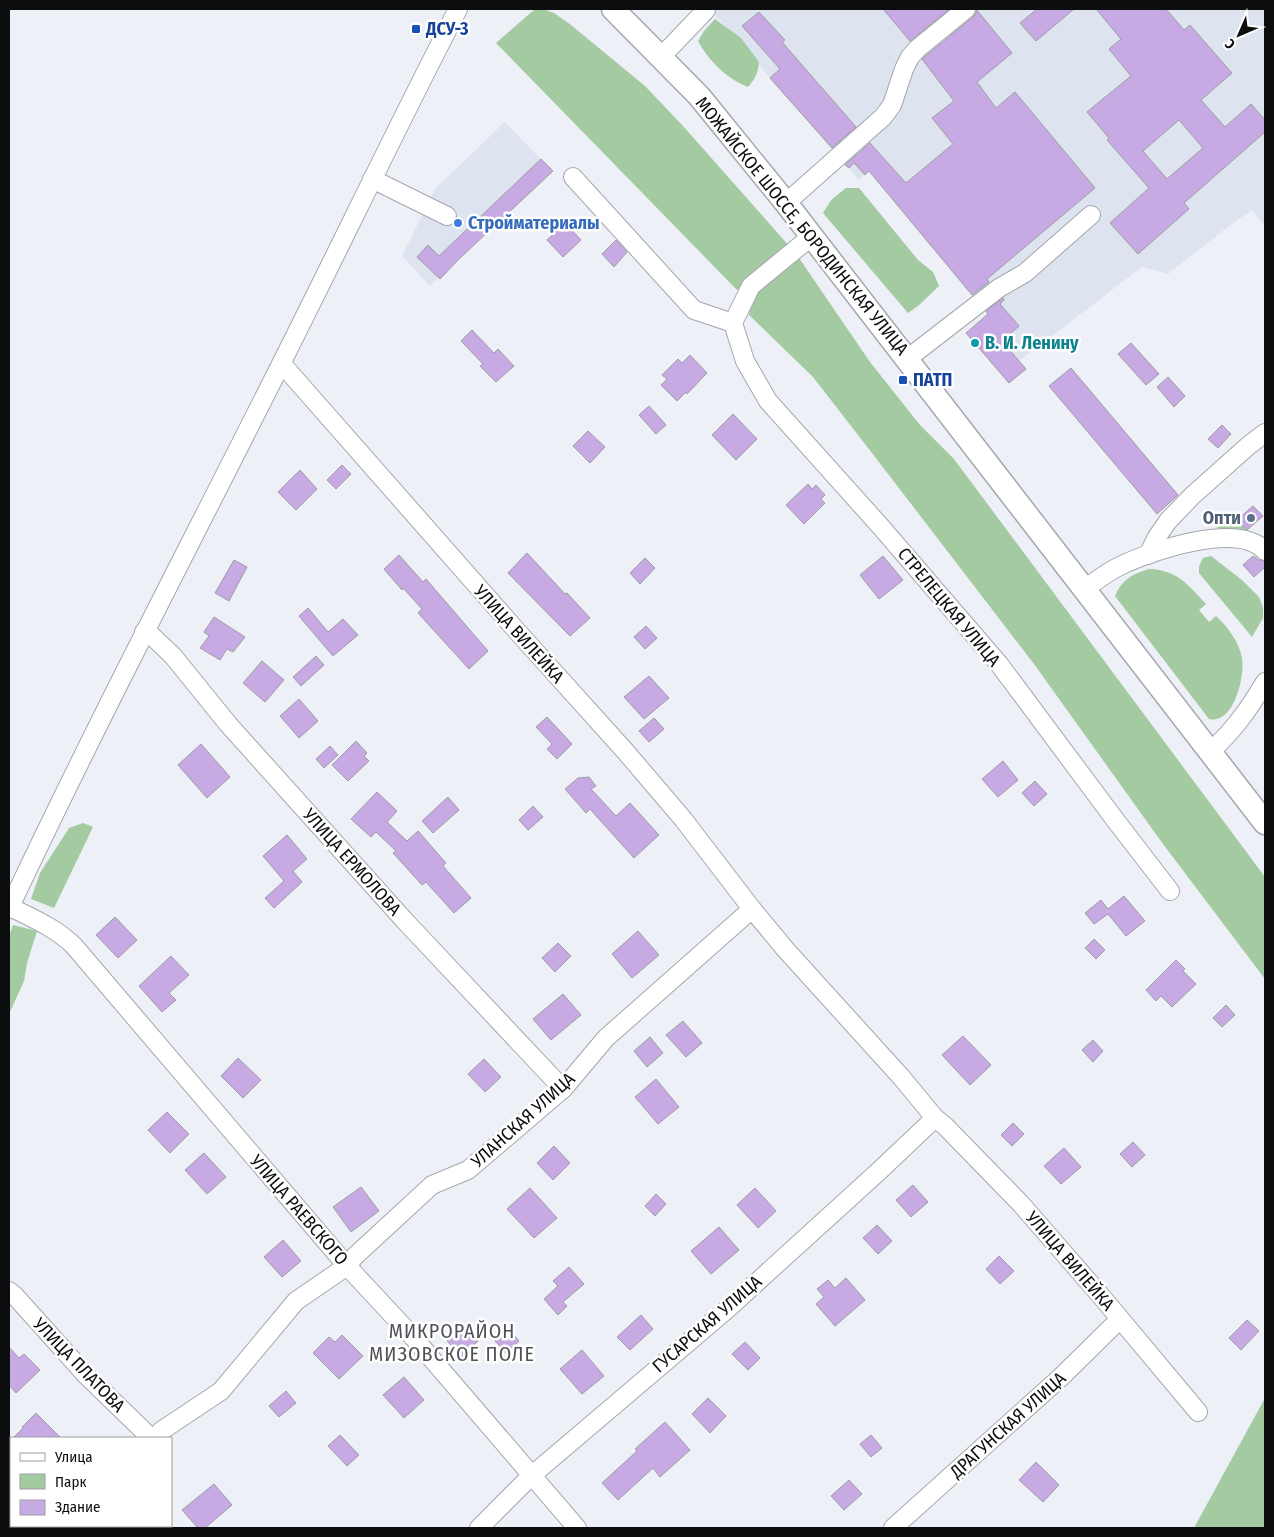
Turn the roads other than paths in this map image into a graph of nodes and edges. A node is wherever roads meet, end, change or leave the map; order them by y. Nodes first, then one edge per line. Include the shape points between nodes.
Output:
1 (458, 9) edge
2 (613, 9) edge
3 (966, 9) edge
4 (706, 10) dead end
5 (661, 57) junction
6 (573, 177) dead end
7 (372, 179) junction
8 (786, 203) junction
9 (1091, 215) dead end
10 (447, 216) dead end
11 (812, 236) junction
12 (732, 323) junction
13 (908, 359) junction
14 (282, 364) junction
15 (1265, 433) edge
16 (1265, 551) edge
17 (1148, 555) junction
18 (1085, 589) junction
19 (144, 632) junction
20 (1265, 682) edge
21 (1211, 751) junction
22 (1260, 816) edge
23 (1170, 891) dead end
24 (9, 908) edge
25 (752, 909) junction
26 (563, 1089) junction
27 (935, 1118) junction
28 (347, 1266) junction
29 (9, 1291) edge
30 (1120, 1319) junction
31 (1198, 1412) dead end
32 (149, 1437) edge
33 (157, 1437) edge
34 (531, 1476) junction
35 (479, 1528) edge
36 (576, 1528) edge
37 (893, 1528) edge

1 - 7 street
2 - 5 main road, МОЖАЙСКОЕ ШОССЕ, БОРОДИНСКАЯ УЛИЦА
3 - 8 street via 910,57 892,104 882,117
4 - 5 street
5 - 8 main road, МОЖАЙСКОЕ ШОССЕ, БОРОДИНСКАЯ УЛИЦА via 711,110
6 - 12 street via 694,310
7 - 10 street
7 - 14 street
8 - 11 main road, МОЖАЙСКОЕ ШОССЕ, БОРОДИНСКАЯ УЛИЦА
9 - 13 street via 1025,273 999,288
11 - 12 street via 751,286
11 - 13 main road, МОЖАЙСКОЕ ШОССЕ, БОРОДИНСКАЯ УЛИЦА
12 - 23 street, СТРЕЛЕЦКАЯ УЛИЦА via 744,362 768,401 999,664
13 - 18 main road, МОЖАЙСКОЕ ШОССЕ, БОРОДИНСКАЯ УЛИЦА
14 - 19 street
14 - 25 street, УЛИЦА ВИЛЕЙКА via 625,751
15 - 17 street via 1198,490 1168,521
16 - 17 street via 1248,541 1208,539
17 - 18 street via 1119,566
18 - 21 main road, МОЖАЙСКОЕ ШОССЕ, БОРОДИНСКАЯ УЛИЦА
19 - 24 street
19 - 26 street, УЛИЦА ЕРМОЛОВА via 167,650 228,724 405,921
20 - 21 street via 1235,728
21 - 22 main road, МОЖАЙСКОЕ ШОССЕ, БОРОДИНСКАЯ УЛИЦА
24 - 28 street, УЛИЦА РАЕВСКОГО via 47,926 74,946
25 - 26 street, УЛАНСКАЯ УЛИЦА via 606,1038
25 - 27 street, УЛИЦА ВИЛЕЙКА
26 - 28 street, УЛАНСКАЯ УЛИЦА via 468,1170 432,1185
27 - 30 street, УЛИЦА ВИЛЕЙКА via 1021,1204
27 - 34 street, ГУСАРСКАЯ УЛИЦА via 724,1312
28 - 33 street, УЛАНСКАЯ УЛИЦА via 296,1301 221,1391
28 - 34 street, УЛИЦА РАЕВСКОГО via 413,1337
29 - 32 street, УЛИЦА ПЛАТОВА via 86,1375
30 - 31 street, УЛИЦА ВИЛЕЙКА
30 - 37 street, ДРАГУНСКАЯ УЛИЦА via 1061,1377
34 - 35 street, ГУСАРСКАЯ УЛИЦА
34 - 36 street, УЛИЦА РАЕВСКОГО

